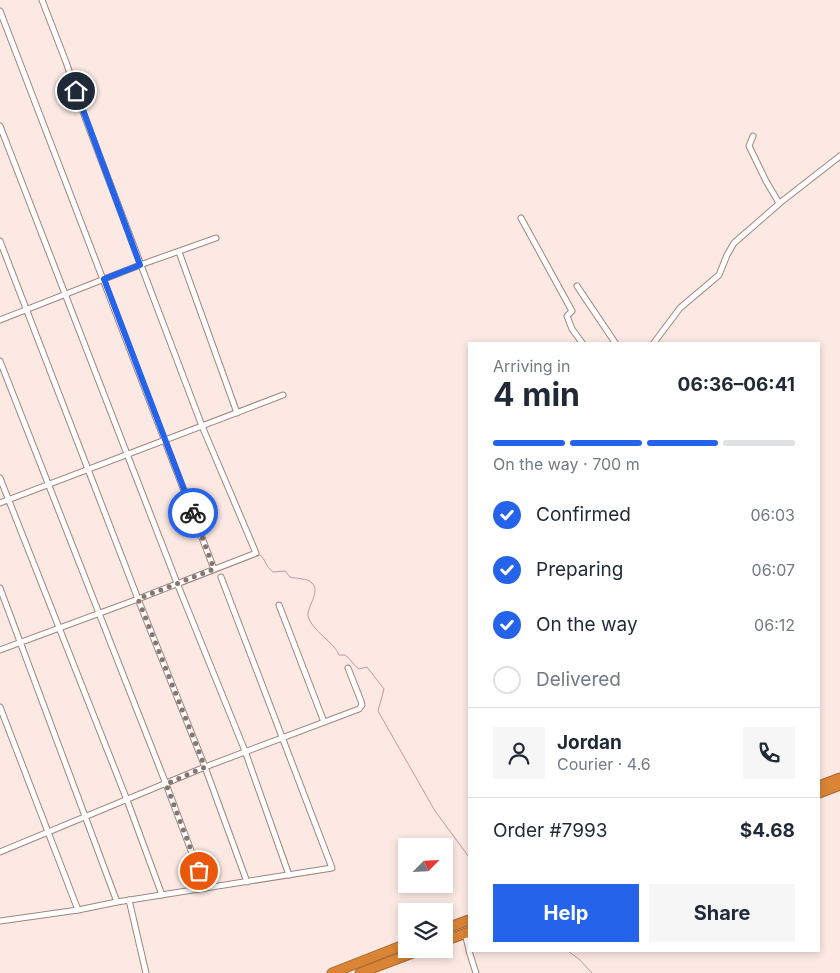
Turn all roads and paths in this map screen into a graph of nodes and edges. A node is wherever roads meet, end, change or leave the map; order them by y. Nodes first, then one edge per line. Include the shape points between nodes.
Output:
1 (42, 0) edge
2 (0, 11) edge
3 (0, 126) edge
4 (754, 136) dead end
5 (839, 158) edge
6 (780, 203) junction
7 (521, 218) dead end
8 (216, 238) dead end
9 (0, 241) edge
10 (179, 252) junction
11 (140, 265) junction
12 (104, 279) junction
13 (577, 286) dead end
14 (66, 295) junction
15 (26, 309) junction
16 (0, 320) edge
17 (582, 342) edge
18 (615, 342) edge
19 (654, 342) edge
20 (0, 361) edge
21 (284, 395) dead end
22 (237, 413) junction
23 (202, 426) junction
24 (166, 440) junction
25 (128, 455) junction
26 (88, 470) junction
27 (0, 478) edge
28 (49, 485) junction
29 (9, 500) junction
30 (0, 503) edge
31 (214, 569) junction
32 (221, 576) dead end
33 (177, 583) junction
34 (0, 588) edge
35 (138, 599) junction
36 (279, 605) dead end
37 (99, 613) junction
38 (60, 628) junction
39 (21, 641) junction
40 (0, 650) edge
41 (348, 668) dead end
42 (0, 707) edge
43 (324, 722) junction
44 (283, 738) junction
45 (245, 751) junction
46 (205, 767) junction
47 (840, 778) edge
48 (166, 784) junction
49 (840, 785) edge
50 (820, 786) edge
51 (820, 793) edge
52 (127, 800) junction
53 (86, 817) junction
54 (47, 833) junction
55 (0, 852) edge
56 (290, 876) junction
57 (247, 882) junction
58 (205, 888) junction
59 (162, 895) junction
60 (130, 900) junction
61 (117, 902) junction
62 (78, 910) junction
63 (468, 920) edge
64 (0, 921) edge
65 (453, 926) edge
66 (467, 933) edge
67 (453, 938) edge
68 (398, 947) edge
69 (470, 952) edge
70 (399, 958) edge
71 (146, 973) edge
72 (332, 973) edge
73 (360, 973) edge
74 (476, 973) edge

1 - 11 street
2 - 12 street
3 - 14 street
4 - 6 street via 749,146
5 - 6 street
6 - 19 street via 734,243 719,275 680,308
7 - 17 street via 572,311 567,316 568,322
8 - 10 street
9 - 15 street
10 - 11 street
10 - 22 street
11 - 12 street
11 - 23 street
12 - 14 street
12 - 24 street
13 - 18 street
14 - 15 street
14 - 25 street
15 - 16 street
15 - 26 street
20 - 28 street
21 - 22 street
22 - 23 street
23 - 24 street
23 - 31 street via 256,553
24 - 25 street
24 - 31 street
25 - 26 street
25 - 33 street
26 - 28 street
26 - 35 street
27 - 29 street
28 - 29 street
28 - 37 street
29 - 30 street
29 - 38 street
31 - 33 street
32 - 44 street
33 - 35 street
33 - 45 street
34 - 39 street
35 - 37 street
35 - 46 street
36 - 43 street
37 - 38 street
37 - 48 street
38 - 39 street
38 - 52 street
39 - 40 street
39 - 53 street
41 - 43 street via 362,705
42 - 54 street
43 - 44 street
44 - 45 street
44 - 56 street via 332,868
45 - 46 street
45 - 56 street
46 - 48 street
46 - 57 street
47 - 50 highway
48 - 52 street
48 - 58 street
49 - 51 highway
52 - 53 street
52 - 59 street
53 - 54 street
53 - 61 street
54 - 55 street
54 - 62 street
56 - 57 street
57 - 58 street
58 - 59 street
59 - 60 street
60 - 61 street
60 - 71 street
61 - 62 street
62 - 64 street
63 - 65 highway
66 - 67 highway
68 - 72 highway
69 - 74 street
70 - 73 highway

